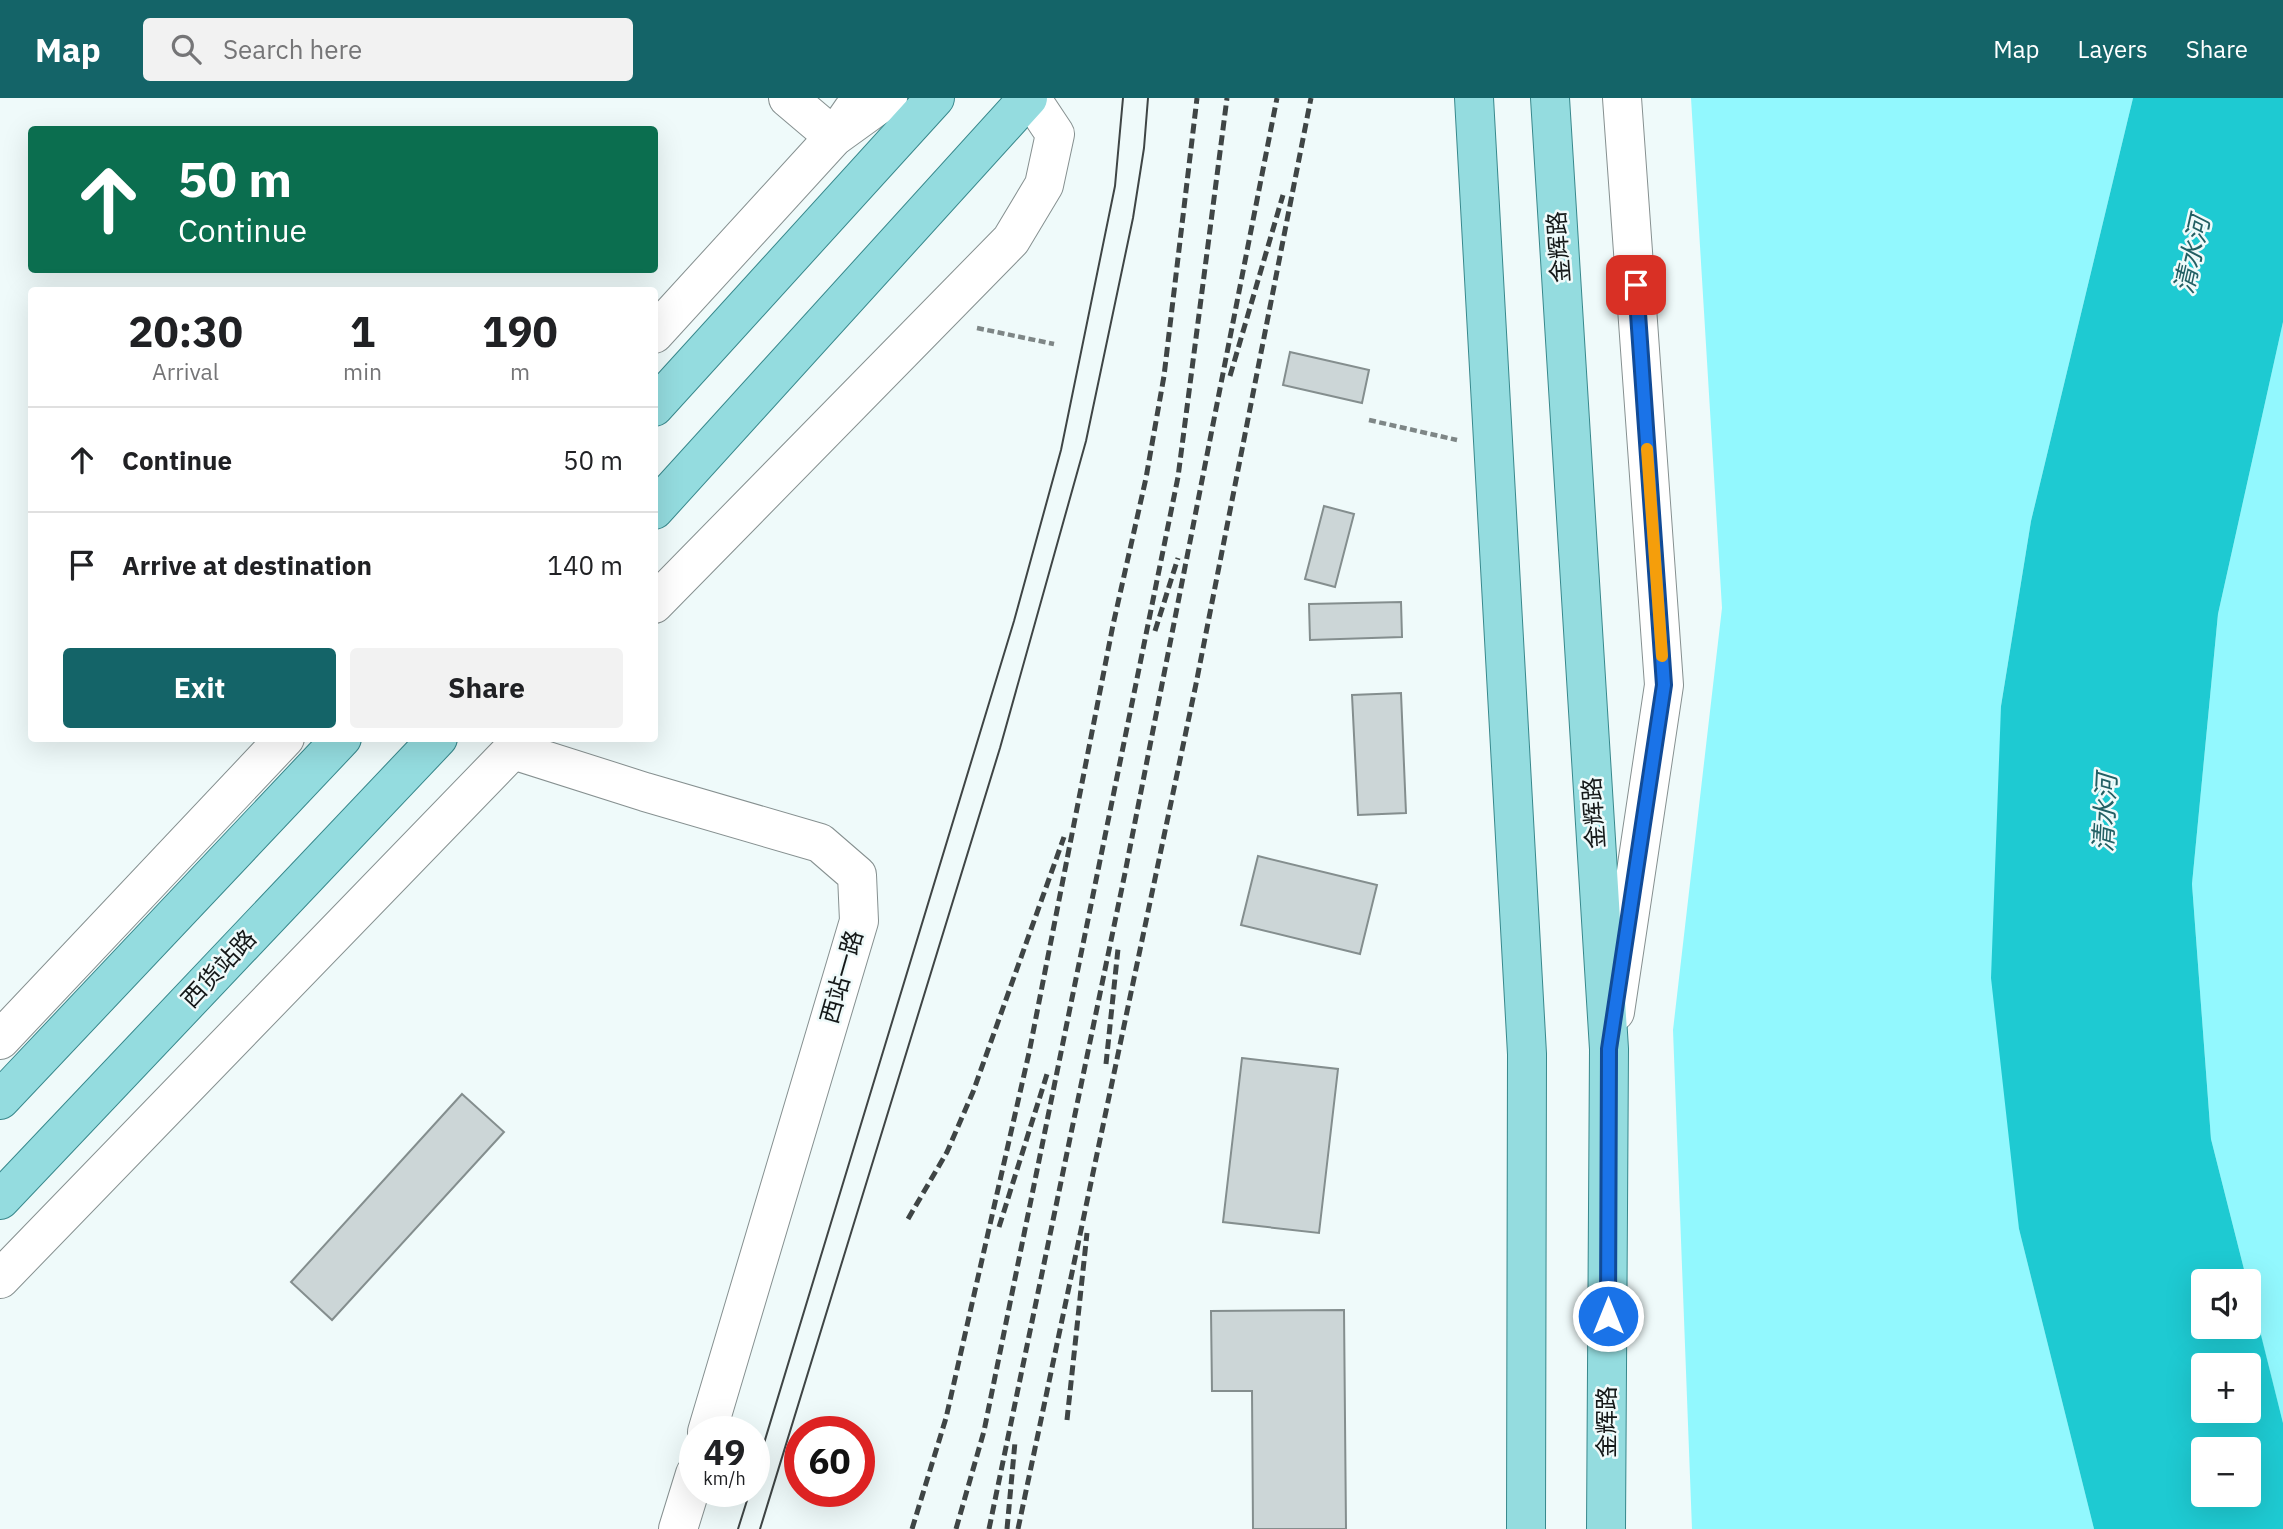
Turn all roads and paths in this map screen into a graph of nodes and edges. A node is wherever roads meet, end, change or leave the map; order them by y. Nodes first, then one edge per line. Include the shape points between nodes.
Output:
1 (788, 98) edge
2 (861, 98) edge
3 (888, 98) edge
4 (936, 98) edge
5 (1030, 98) edge
6 (1474, 98) edge
7 (1550, 98) edge
8 (1622, 98) edge
9 (834, 137) junction
10 (936, 316) junction
11 (658, 330) edge
12 (1054, 344) dead end
13 (658, 403) edge
14 (1369, 420) dead end
15 (1460, 441) dead end
16 (658, 506) edge
17 (658, 600) edge
18 (281, 742) edge
19 (338, 742) edge
20 (434, 742) edge
21 (519, 744) edge
22 (0, 1040) edge
23 (1609, 1049) junction
24 (0, 1100) edge
25 (0, 1200) edge
26 (0, 1279) edge
27 (713, 1416) edge
28 (685, 1507) edge
29 (678, 1529) edge
30 (1526, 1529) edge
31 (1606, 1529) edge

1 - 9 main road
2 - 9 main road
3 - 9 main road
4 - 13 main road
5 - 10 main road via 1055,134 1044,185 1011,240
5 - 16 main road
6 - 30 main road via 1527,1054
7 - 23 main road, 金辉路
8 - 23 main road via 1664,685
9 - 11 main road
10 - 12 path
10 - 17 main road
14 - 15 path
18 - 22 main road
19 - 24 main road
20 - 25 main road, 西货站路
21 - 26 main road
21 - 27 main road, 西站一路 via 645,792 820,843 857,875 859,921
23 - 31 main road, 金辉路
28 - 29 main road

